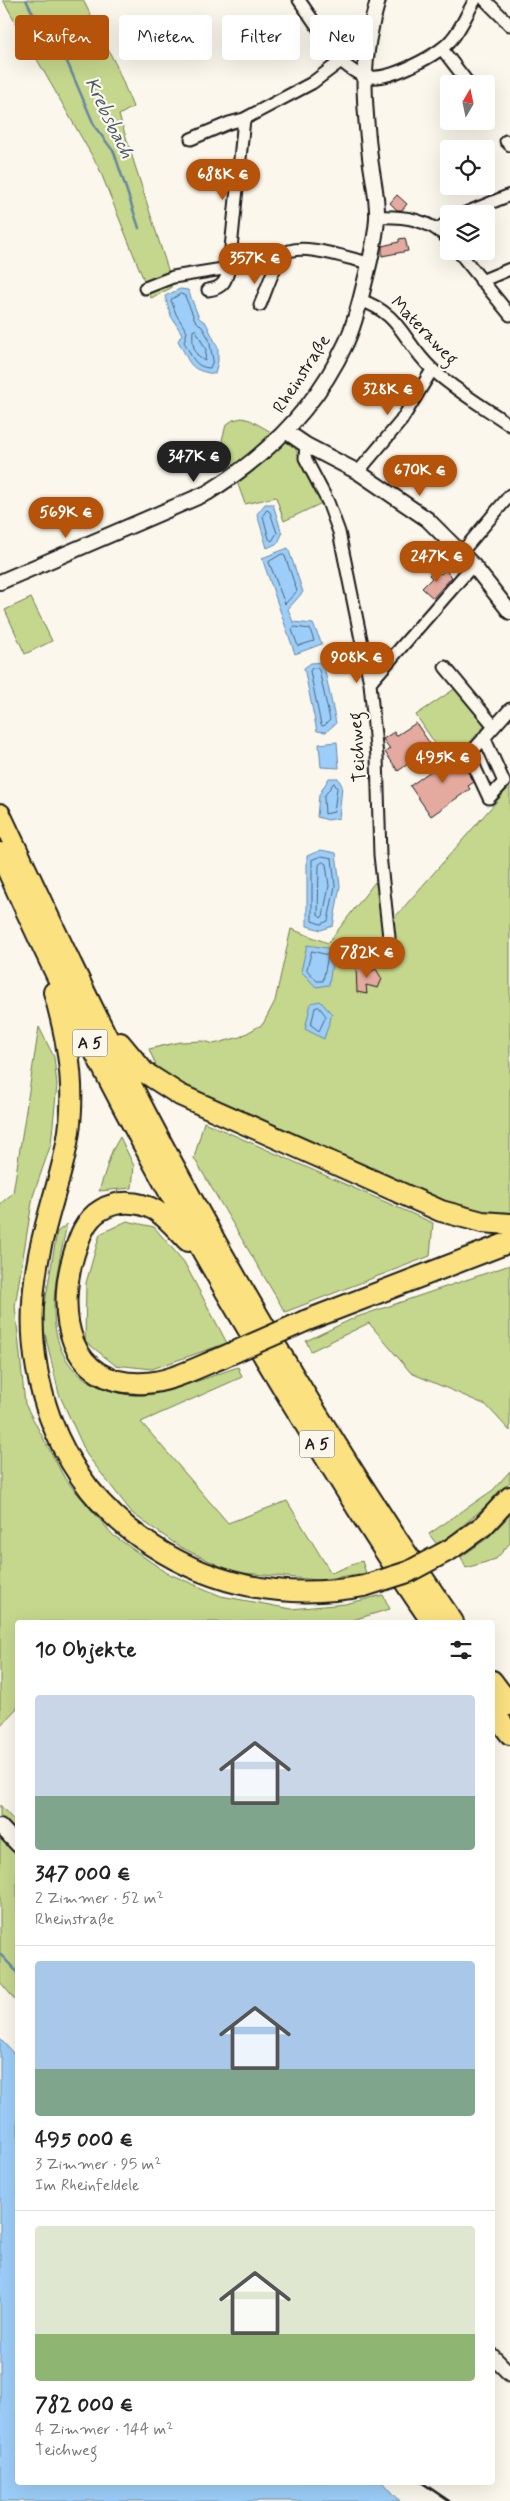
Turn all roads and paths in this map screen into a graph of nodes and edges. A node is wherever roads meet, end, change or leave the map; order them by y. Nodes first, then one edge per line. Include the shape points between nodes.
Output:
1 (299, 0) edge
2 (378, 0) edge
3 (475, 0) edge
4 (484, 0) edge
5 (510, 25) edge
6 (442, 49) junction
7 (341, 61) junction
8 (363, 75) junction
9 (462, 75) edge
10 (244, 119) junction
11 (191, 138) dead end
12 (510, 194) edge
13 (484, 205) edge
14 (377, 217) junction
15 (438, 229) edge
16 (465, 260) edge
17 (369, 263) junction
18 (229, 268) junction
19 (510, 269) edge
20 (481, 281) junction
21 (145, 288) dead end
22 (208, 290) dead end
23 (360, 300) junction
24 (260, 305) dead end
25 (510, 315) edge
26 (432, 370) junction
27 (510, 425) edge
28 (287, 432) junction
29 (306, 445) junction
30 (358, 472) junction
31 (510, 495) edge
32 (461, 553) junction
33 (473, 565) junction
34 (0, 582) edge
35 (510, 612) edge
36 (445, 667) dead end
37 (370, 683) junction
38 (510, 708) edge
39 (494, 726) junction
40 (484, 737) dead end
41 (0, 814) edge
42 (0, 853) edge
43 (389, 937) dead end
44 (40, 943) junction
45 (87, 996) junction
46 (510, 1224) edge
47 (510, 1242) edge
48 (207, 1262) junction
49 (510, 1497) edge
50 (431, 1620) edge
51 (451, 1620) edge
52 (495, 1684) edge
53 (510, 1705) edge
54 (495, 1714) edge
55 (510, 1734) edge
56 (0, 1826) edge
57 (15, 1842) edge
58 (495, 2359) edge
59 (510, 2374) edge

1 - 7 street
2 - 8 street, Rheinstraße
3 - 6 street via 452,39
4 - 5 street
6 - 8 street via 383,76
6 - 9 street
7 - 8 street
7 - 10 street via 312,83
8 - 14 street, Rheinstraße
10 - 11 street
10 - 18 street
12 - 13 street
14 - 15 street via 401,216
14 - 17 street, Rheinstraße
16 - 20 street
17 - 23 street, Rheinstraße
17 - 24 street via 302,248 288,251 281,257
18 - 21 street via 173,277
18 - 22 street via 225,282 218,289
19 - 20 street
20 - 25 street
23 - 26 street, Materaweg via 377,306 390,316
23 - 28 street, Rheinstraße via 347,342 325,381
26 - 27 street, Materaweg
26 - 30 street via 401,421
28 - 29 street
28 - 34 street, Rheinstraße via 249,465 206,493
29 - 30 street
29 - 37 street, Teichweg via 305,458 328,502 339,532
30 - 32 street via 426,519
31 - 32 street
32 - 33 street
33 - 35 street
33 - 37 street
36 - 39 street
37 - 43 street, Teichweg via 377,757 380,855
38 - 39 street
39 - 40 street
41 - 45 highway, A 5
42 - 44 highway, A 5
44 - 48 highway, A 5 via 126,1114
44 - 49 highway, bridge via 65,1030 71,1071 71,1112 39,1254 32,1296 31,1334 42,1399 81,1477 116,1518 167,1556 242,1585 282,1592 364,1586 408,1572 451,1549 483,1526
45 - 46 highway via 126,1052 144,1072 165,1087 441,1211 482,1222
45 - 51 highway, A 5 via 144,1110 240,1285 317,1413
47 - 48 highway, bridge via 184,1372 146,1383 116,1379 98,1371 76,1350 66,1318 68,1281 79,1238 99,1210 117,1203 136,1203 154,1210 166,1218
48 - 50 highway, A 5 via 350,1498
52 - 53 highway
54 - 55 highway
56 - 57 street
58 - 59 street

